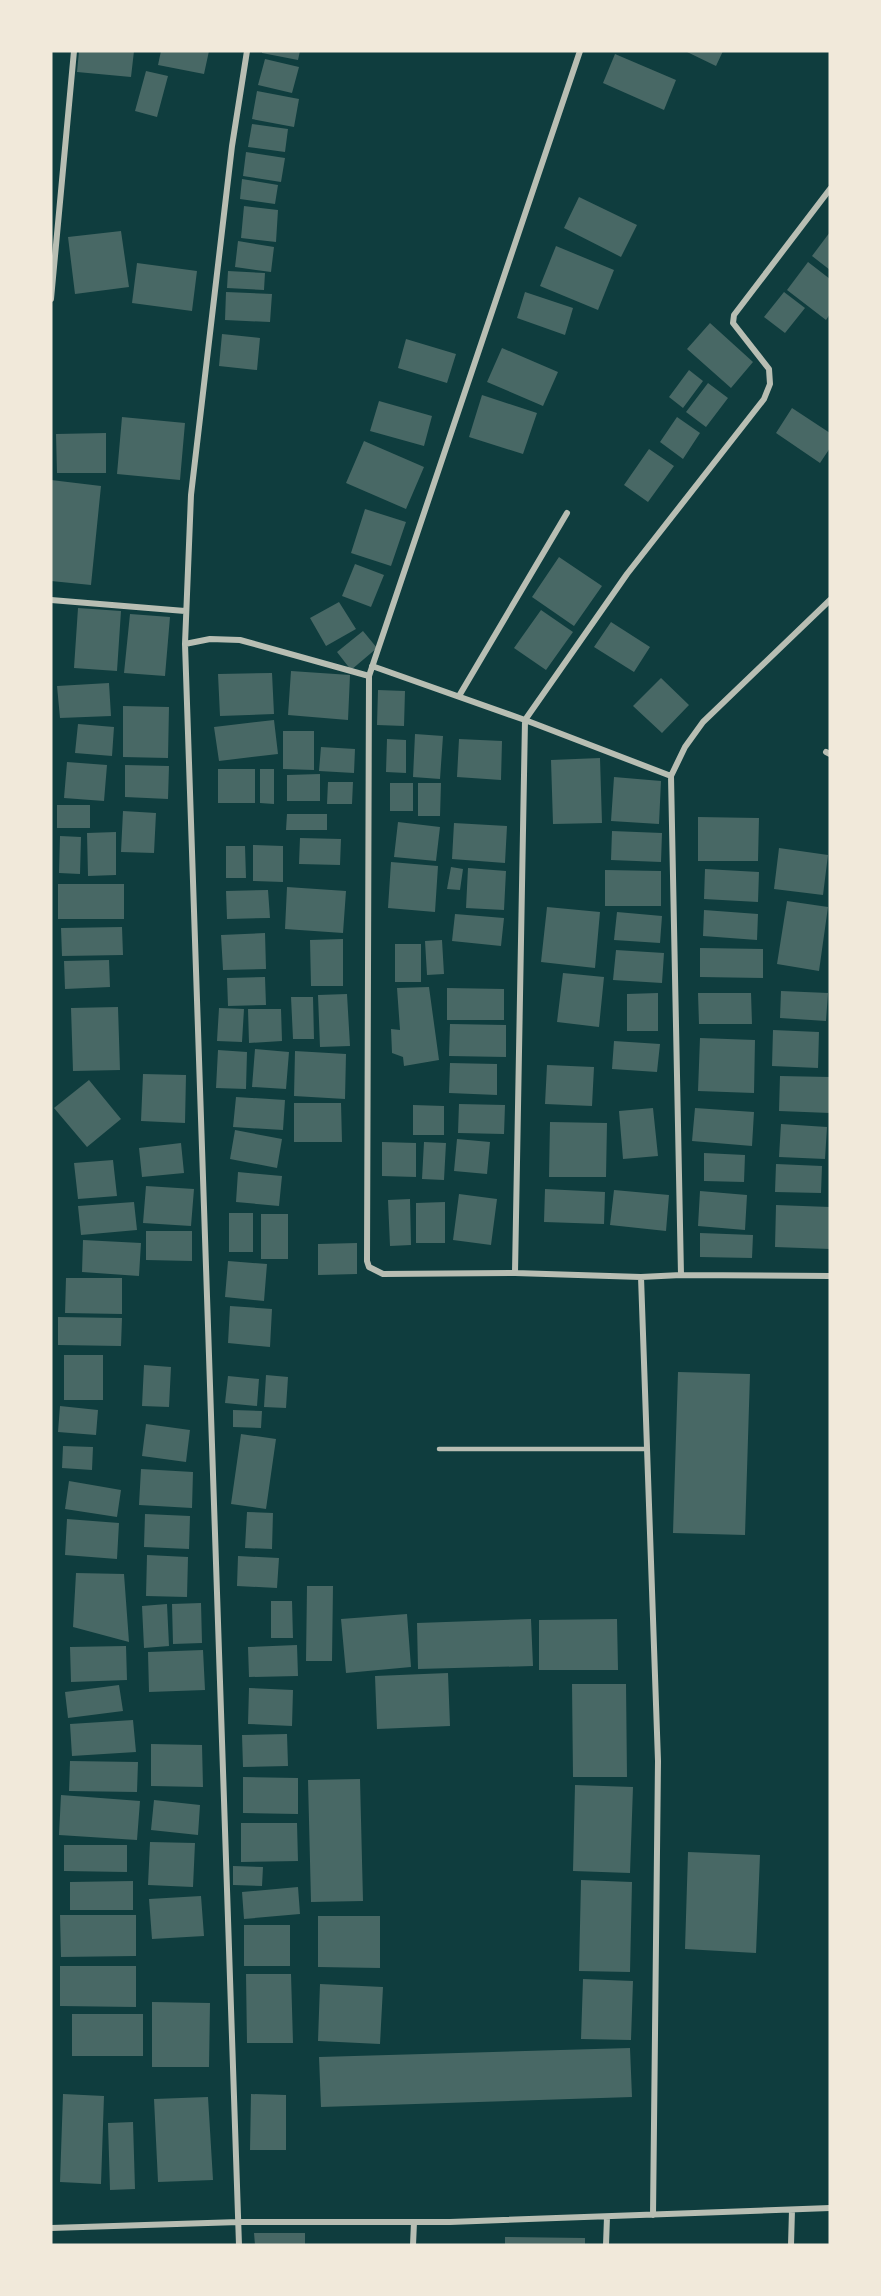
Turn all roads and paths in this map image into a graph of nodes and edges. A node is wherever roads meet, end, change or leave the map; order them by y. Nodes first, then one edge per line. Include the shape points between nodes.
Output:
1 (74, 51) edge
2 (247, 51) edge
3 (580, 51) edge
4 (830, 189) edge
5 (51, 299) edge
6 (567, 513) dead end
7 (51, 600) edge
8 (830, 600) edge
9 (185, 611) junction
10 (185, 644) junction
11 (372, 666) junction
12 (369, 676) junction
13 (459, 696) junction
14 (525, 720) junction
15 (671, 776) junction
16 (515, 1273) junction
17 (681, 1275) junction
18 (830, 1276) edge
19 (641, 1278) junction
20 (439, 1449) dead end
21 (647, 1449) junction
22 (830, 2208) edge
23 (792, 2210) junction
24 (653, 2215) junction
25 (607, 2217) junction
26 (239, 2222) junction
27 (414, 2222) junction
28 (51, 2228) edge
29 (239, 2245) edge
30 (413, 2245) edge
31 (606, 2245) edge
32 (791, 2245) edge

1 - 5 street
2 - 9 street via 191,495
3 - 11 street
4 - 14 street via 734,315 733,323 769,369 770,384 764,399 627,574
6 - 13 street
7 - 9 street
8 - 15 street via 703,722
9 - 10 street
10 - 12 street via 210,639 240,640
10 - 26 street
11 - 12 street
11 - 13 street
12 - 16 street via 367,1261 369,1267 382,1274
13 - 14 street
14 - 15 street
14 - 16 street
15 - 17 street
16 - 19 street
17 - 18 street
17 - 19 street
19 - 21 street
20 - 21 lane
21 - 24 street via 658,1761
22 - 23 street
23 - 24 street
23 - 32 street
24 - 25 street
25 - 27 street
25 - 31 street
26 - 27 street
26 - 28 street
26 - 29 street
27 - 30 street

